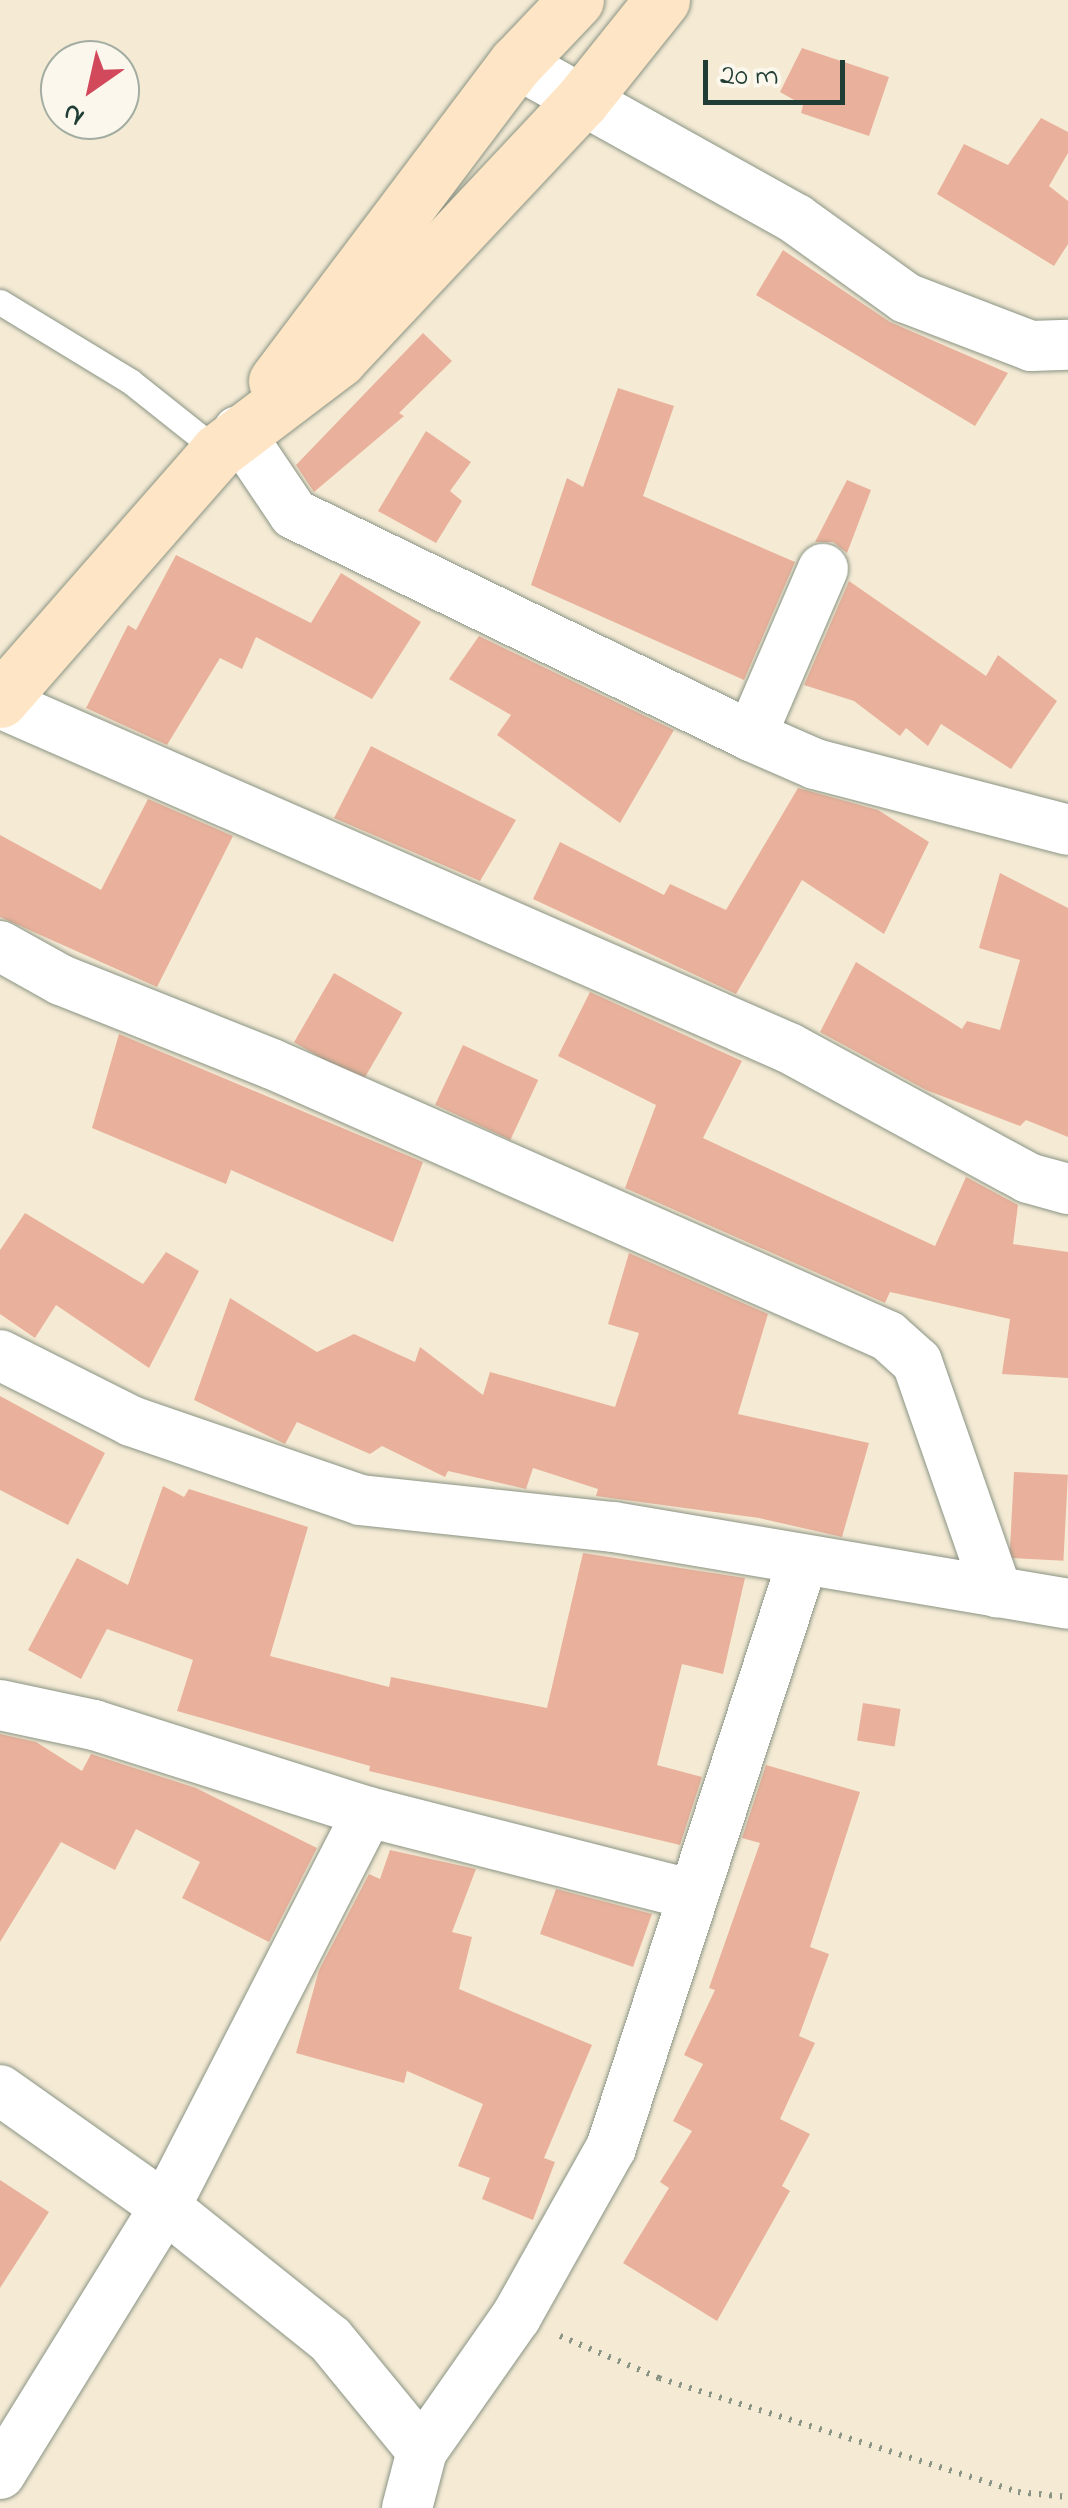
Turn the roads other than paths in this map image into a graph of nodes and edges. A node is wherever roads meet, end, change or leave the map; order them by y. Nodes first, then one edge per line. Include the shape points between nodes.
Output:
1 (576, 0) edge
2 (662, 0) edge
3 (516, 64) junction
4 (582, 100) junction
5 (0, 302) edge
6 (1068, 345) edge
7 (228, 441) junction
8 (823, 569) dead end
9 (0, 701) edge
10 (751, 736) junction
11 (1068, 830) edge
12 (0, 946) edge
13 (1068, 1189) edge
14 (0, 1356) edge
15 (803, 1560) junction
16 (997, 1592) junction
17 (1068, 1604) edge
18 (0, 1705) edge
19 (368, 1812) junction
20 (690, 1894) junction
21 (0, 2090) edge
22 (164, 2207) junction
23 (422, 2451) junction
24 (0, 2474) edge
25 (407, 2508) edge

1 - 3 main road
2 - 4 main road
3 - 4 street
3 - 7 main road
4 - 6 street via 796,220 906,298 1031,346
4 - 7 main road via 339,359
5 - 7 lane
7 - 9 main road
7 - 10 street via 294,514
8 - 10 street
9 - 13 street via 790,1048 1028,1178
10 - 11 street via 815,764
12 - 16 street via 61,980 306,1079 888,1336 917,1362
14 - 15 street via 131,1421 360,1500 614,1528
15 - 16 street
15 - 20 street
16 - 17 street
18 - 19 street via 94,1726
19 - 20 street
19 - 22 street
20 - 23 street via 611,2148 516,2318
21 - 22 street
22 - 23 street via 330,2339
22 - 24 street
23 - 25 street

